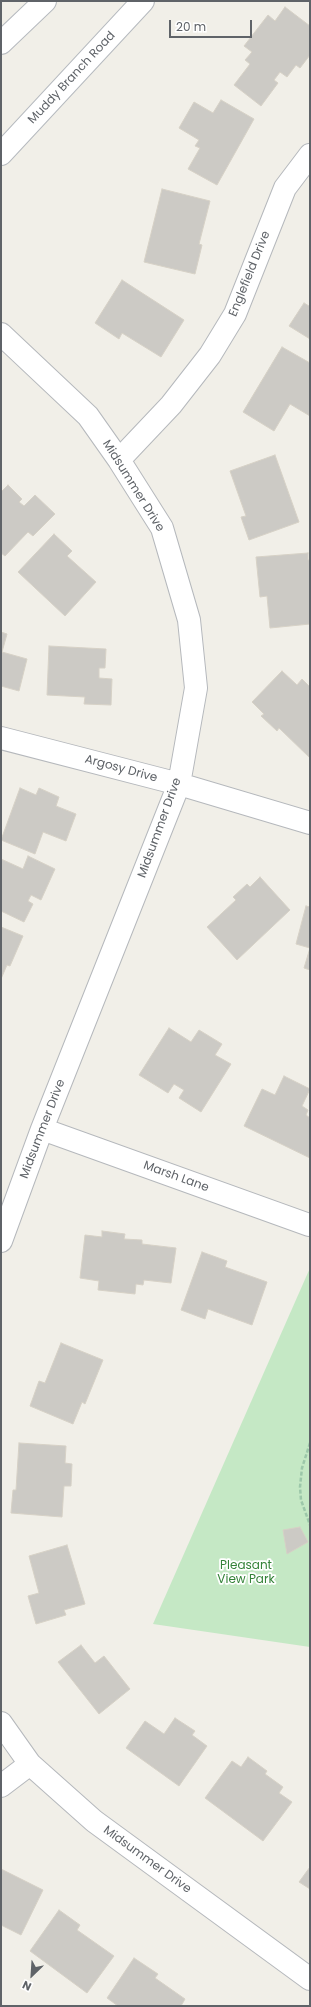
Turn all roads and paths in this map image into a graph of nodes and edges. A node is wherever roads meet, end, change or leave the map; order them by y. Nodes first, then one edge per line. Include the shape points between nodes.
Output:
1 (45, 1) edge
2 (143, 1) edge
3 (1, 43) edge
4 (1, 154) edge
5 (310, 155) edge
6 (1, 334) edge
7 (119, 460) junction
8 (1, 738) edge
9 (179, 784) junction
10 (310, 823) edge
11 (42, 1129) junction
12 (309, 1225) edge
13 (1, 1240) edge
14 (310, 1443) edge
15 (310, 1525) edge
16 (1, 1723) edge
17 (30, 1764) junction
18 (1, 1786) edge
19 (310, 1979) edge

1 - 3 street
2 - 4 street, Muddy Branch Road
5 - 7 street, Englefield Drive via 285,188 235,314 210,355 172,405
6 - 7 street, Midsummer Drive via 88,416
7 - 9 street, Midsummer Drive via 162,528 189,620 196,688
8 - 9 street, Argosy Drive
9 - 10 street, Argosy Drive
9 - 11 street, Midsummer Drive
11 - 12 street, Marsh Lane
11 - 13 street, Midsummer Drive
14 - 15 path via 302,1468 300,1486 301,1500
16 - 17 street, Midsummer Drive
17 - 18 street
17 - 19 street, Midsummer Drive via 94,1821

